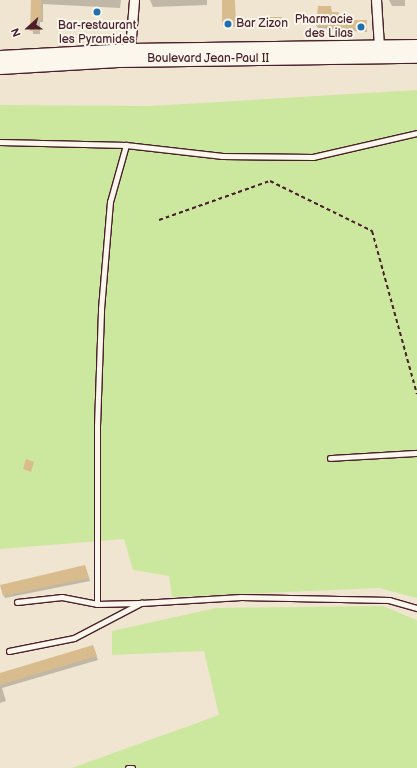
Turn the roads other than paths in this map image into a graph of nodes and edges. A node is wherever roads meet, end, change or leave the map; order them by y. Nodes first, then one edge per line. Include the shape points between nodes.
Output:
1 (134, 0) edge
2 (376, 0) edge
3 (379, 46) junction
4 (417, 46) edge
5 (130, 50) junction
6 (417, 56) edge
7 (0, 57) edge
8 (0, 67) edge
9 (417, 132) edge
10 (0, 142) edge
11 (126, 145) junction
12 (417, 453) edge
13 (330, 458) dead end
14 (16, 602) dead end
15 (97, 604) junction
16 (141, 604) junction
17 (417, 608) edge
18 (9, 651) dead end
19 (128, 768) edge
20 (133, 768) edge

1 - 5 street
2 - 3 street
3 - 4 main road, Boulevard Jean-Paul II
3 - 5 main road, Boulevard Jean-Paul II
5 - 7 main road, Boulevard Jean-Paul II
6 - 8 main road, Boulevard Jean-Paul II via 118,60
9 - 11 lane via 313,157 222,156
10 - 11 lane
11 - 15 lane via 110,202 101,308 97,426
12 - 13 lane
14 - 15 lane via 62,597
15 - 16 lane
16 - 17 lane via 249,597 389,600
16 - 18 lane via 74,638
19 - 20 lane

